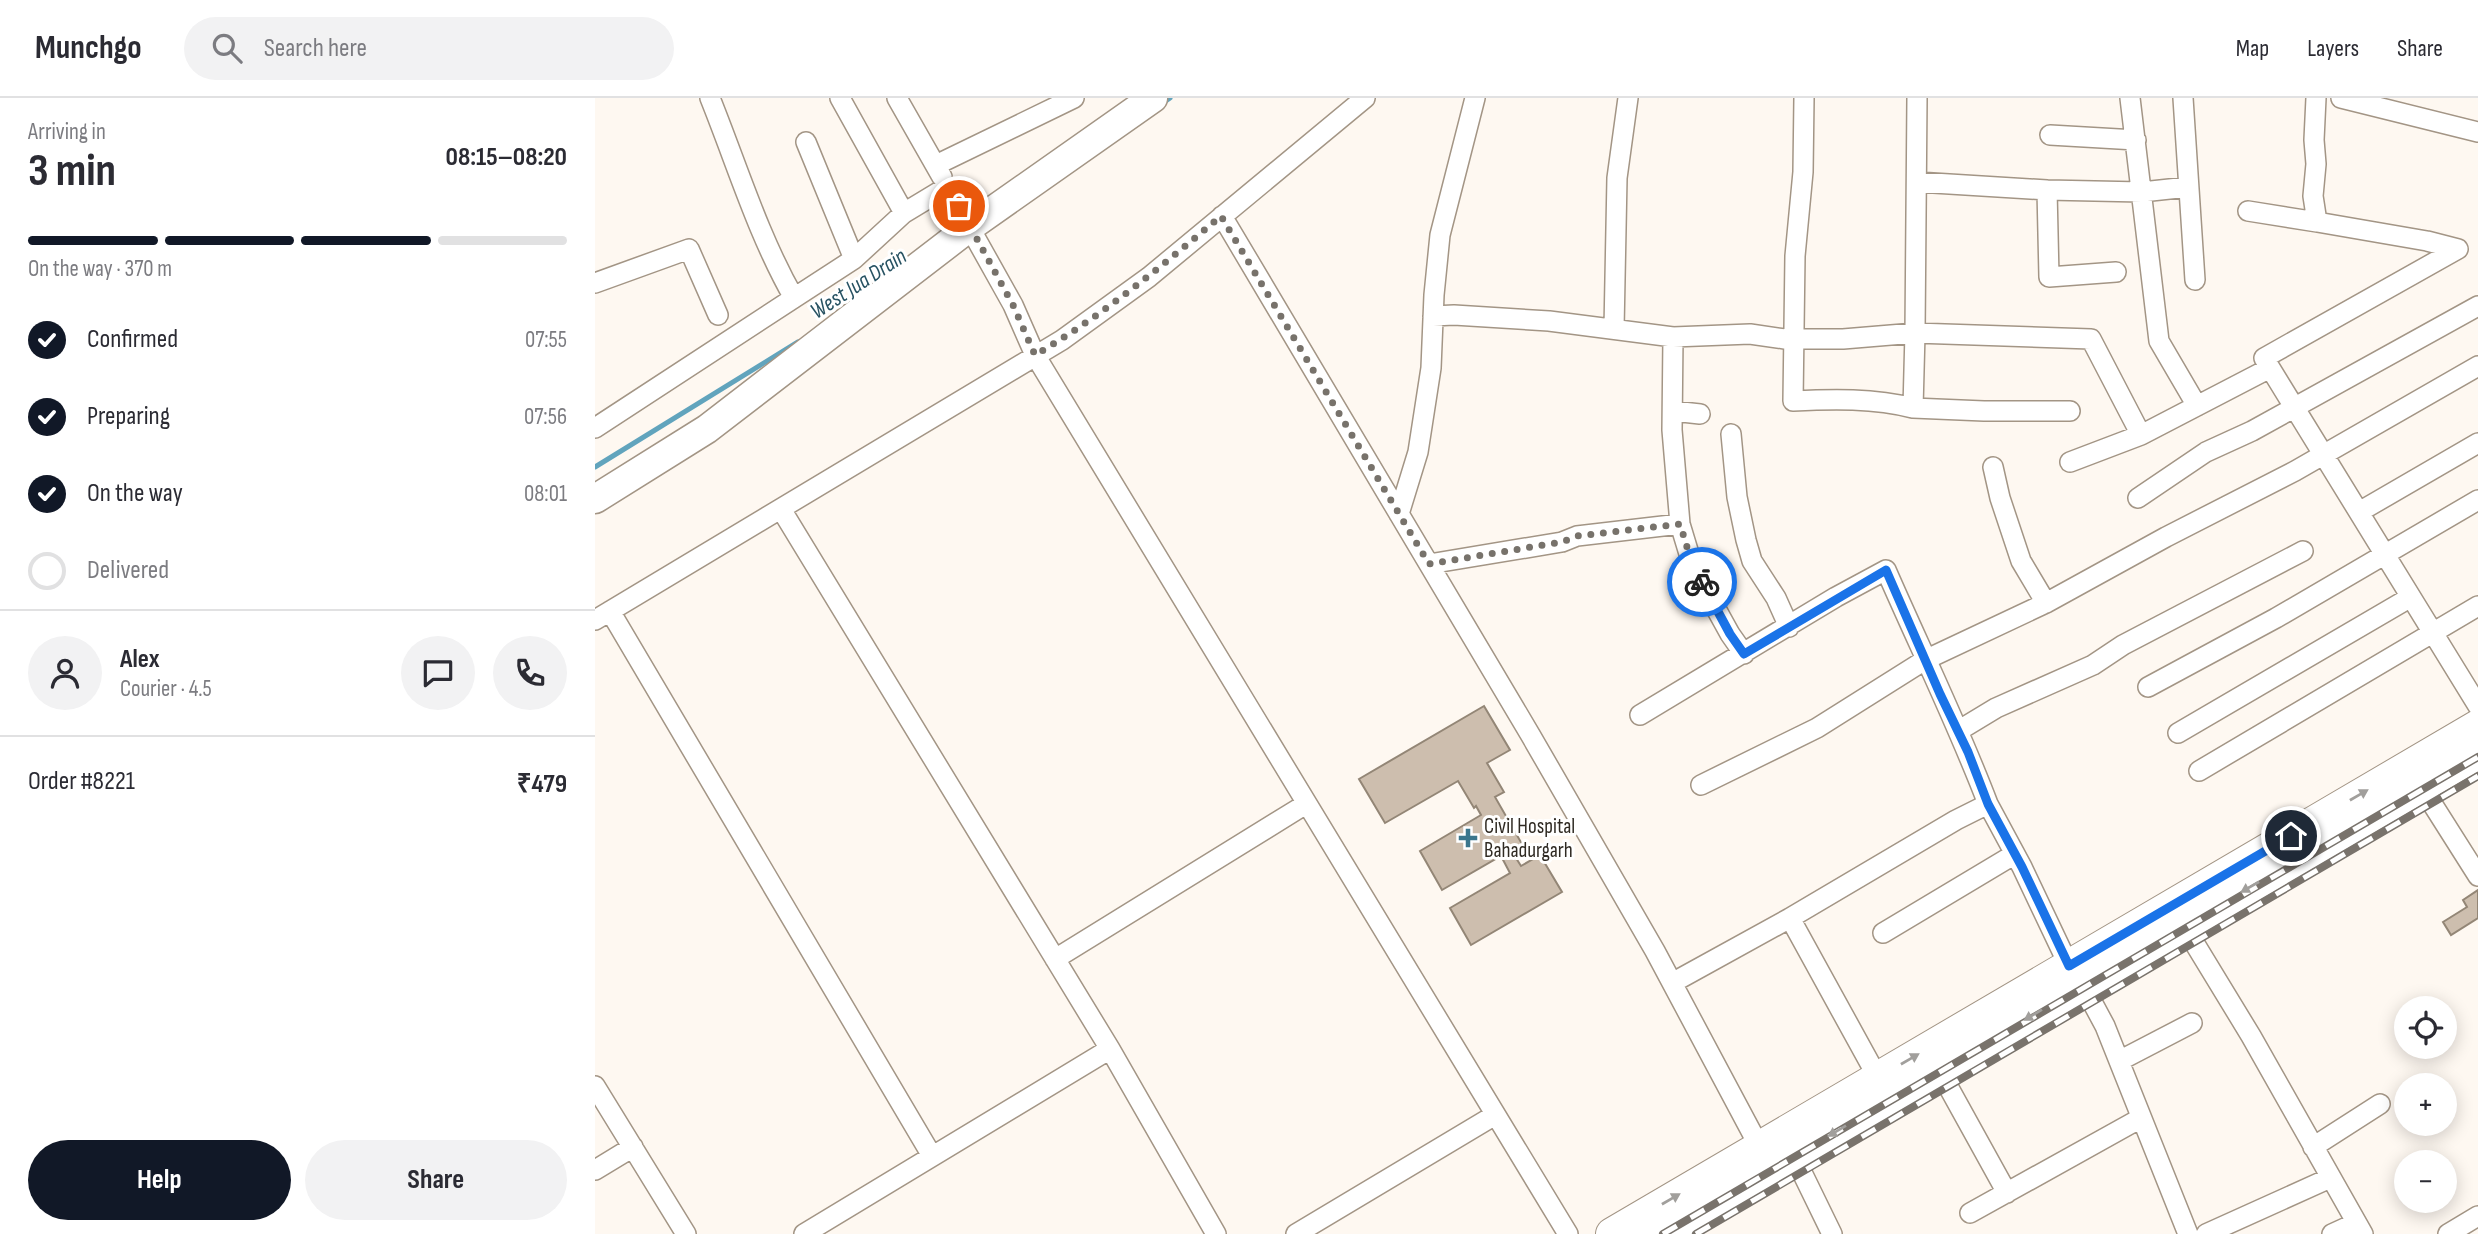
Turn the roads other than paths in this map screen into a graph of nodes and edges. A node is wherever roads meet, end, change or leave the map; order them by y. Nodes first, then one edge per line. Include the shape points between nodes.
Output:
1 (711, 98) edge
2 (840, 98) edge
3 (897, 98) edge
4 (1075, 98) edge
5 (1153, 98) edge
6 (1365, 98) edge
7 (1475, 98) edge
8 (1628, 98) edge
9 (1804, 98) edge
10 (1917, 98) edge
11 (2130, 98) edge
12 (2183, 98) edge
13 (2316, 98) edge
14 (2341, 98) edge
15 (2478, 132) edge
16 (2050, 135) dead end
17 (2136, 140) junction
18 (806, 142) dead end
19 (936, 166) junction
20 (1917, 182) junction
21 (947, 187) junction
22 (2188, 187) junction
23 (2047, 190) junction
24 (2142, 192) junction
25 (2248, 211) dead end
26 (904, 213) junction
27 (1221, 216) junction
28 (2317, 222) junction
29 (971, 226) junction
30 (854, 259) junction
31 (2116, 272) dead end
32 (2195, 280) dead end
33 (595, 283) edge
34 (794, 298) junction
35 (2478, 306) edge
36 (718, 315) dead end
37 (1433, 316) junction
38 (1614, 329) junction
39 (1915, 333) junction
40 (1673, 337) junction
41 (1793, 339) junction
42 (1035, 355) junction
43 (2478, 366) edge
44 (2270, 368) junction
45 (2197, 406) junction
46 (2294, 407) junction
47 (1913, 408) junction
48 (1673, 411) junction
49 (2070, 411) dead end
50 (1700, 414) dead end
51 (598, 419) edge
52 (1731, 434) dead end
53 (2141, 435) junction
54 (2478, 443) edge
55 (2322, 453) junction
56 (2070, 462) dead end
57 (1993, 467) dead end
58 (2138, 498) dead end
59 (595, 499) edge
60 (2478, 500) edge
61 (781, 509) junction
62 (2359, 512) junction
63 (1399, 514) junction
64 (1680, 524) junction
65 (2303, 551) dead end
66 (2384, 553) junction
67 (1429, 564) junction
68 (2411, 597) junction
69 (2046, 603) junction
70 (2478, 606) edge
71 (603, 616) edge
72 (1789, 626) junction
73 (2433, 633) junction
74 (1744, 654) junction
75 (1925, 660) junction
76 (2148, 687) dead end
77 (2478, 706) edge
78 (1640, 715) dead end
79 (2478, 726) edge
80 (1958, 731) junction
81 (2178, 733) dead end
82 (2478, 753) edge
83 (2199, 771) dead end
84 (1701, 785) dead end
85 (2421, 786) junction
86 (1306, 804) junction
87 (1988, 804) junction
88 (2015, 854) junction
89 (2478, 876) edge
90 (1790, 918) junction
91 (2184, 926) junction
92 (1883, 933) dead end
93 (1055, 959) junction
94 (2076, 976) junction
95 (1672, 983) junction
96 (2192, 1023) dead end
97 (1110, 1049) junction
98 (2119, 1061) junction
99 (1940, 1070) junction
100 (1878, 1078) junction
101 (595, 1086) edge
102 (2380, 1104) dead end
103 (1495, 1115) junction
104 (2141, 1118) junction
105 (633, 1147) junction
106 (2313, 1147) junction
107 (1760, 1148) junction
108 (933, 1156) junction
109 (1794, 1156) junction
110 (595, 1170) edge
111 (2330, 1178) junction
112 (2007, 1193) junction
113 (1971, 1213) dead end
114 (2478, 1216) edge
115 (2360, 1228) edge
116 (686, 1234) edge
117 (804, 1234) edge
118 (1216, 1234) edge
119 (1296, 1234) edge
120 (1567, 1234) edge
121 (1612, 1234) edge
122 (1660, 1234) edge
123 (1832, 1234) edge
124 (2188, 1234) edge
125 (2206, 1234) edge
126 (2332, 1234) edge
127 (2448, 1234) edge

1 - 34 street via 756,219
2 - 26 street
3 - 19 street
4 - 19 street
5 - 29 main road
6 - 27 street
7 - 37 street via 1440,235
8 - 38 street via 1617,178
9 - 41 street
10 - 20 street
11 - 17 street
12 - 22 street
13 - 28 street via 2313,196
14 - 15 street
16 - 17 street
17 - 24 street
18 - 30 street
19 - 21 street
20 - 23 street
20 - 39 street
21 - 26 street
21 - 29 street
22 - 24 street
22 - 32 street
23 - 24 street
23 - 31 street via 2049,277
24 - 45 street via 2159,341
25 - 28 street
26 - 30 street
27 - 42 street via 1149,277
27 - 63 street
28 - 44 street via 2458,249 2264,358
29 - 42 street
29 - 59 main road via 707,429
30 - 34 street
33 - 36 street via 689,249
34 - 51 street
35 - 46 street
37 - 38 street via 1511,318
37 - 63 street via 1431,368 1418,452
38 - 40 street
39 - 41 street
39 - 47 street
39 - 53 street via 2091,339
40 - 41 street via 1750,334
40 - 48 street
41 - 47 street via 1793,401 1861,401
42 - 61 street
42 - 86 street
43 - 55 street
44 - 45 street
44 - 46 street
45 - 53 street
46 - 55 street
46 - 58 street via 2206,452
47 - 49 street
48 - 50 street
48 - 64 street
52 - 72 street via 1745,540
53 - 56 street
54 - 62 street
55 - 62 street
55 - 69 street
57 - 69 street via 2021,561
60 - 66 street
61 - 71 street
61 - 93 street
62 - 66 street
63 - 67 street
64 - 67 street via 1577,536
64 - 74 street via 1693,567
65 - 80 street via 2093,665 1996,708
66 - 68 street
66 - 76 street
67 - 95 street
68 - 73 street
68 - 81 street
69 - 75 street
70 - 73 street
71 - 108 street
72 - 74 street
72 - 75 street via 1886,570
73 - 77 street
73 - 83 street
74 - 78 street
75 - 80 street
75 - 84 street via 1817,727
94 -> 79 main road
80 - 87 street
82 - 85 main road
85 - 89 street
85 -> 91 main road
86 - 93 street
86 - 103 street
87 - 88 street
87 - 90 street
88 - 92 street
88 - 94 street
90 - 95 street
90 - 100 street
91 - 94 main road
91 - 106 street
93 - 97 street
94 - 98 street
94 -> 99 main road
100 -> 94 main road
95 - 107 street
96 - 98 street
97 - 108 street
97 - 118 street
98 - 104 street
99 -> 109 main road
99 - 112 street
100 - 107 main road
101 - 105 street
102 - 106 street
103 - 119 street
103 - 120 street
104 - 112 street
104 - 124 street
105 - 110 street
105 - 116 street
106 - 111 street
121 -> 107 main road
108 - 117 street
109 - 122 main road
109 - 123 street
111 - 115 street
111 - 125 street
112 - 113 street
114 - 127 street
115 - 126 street

